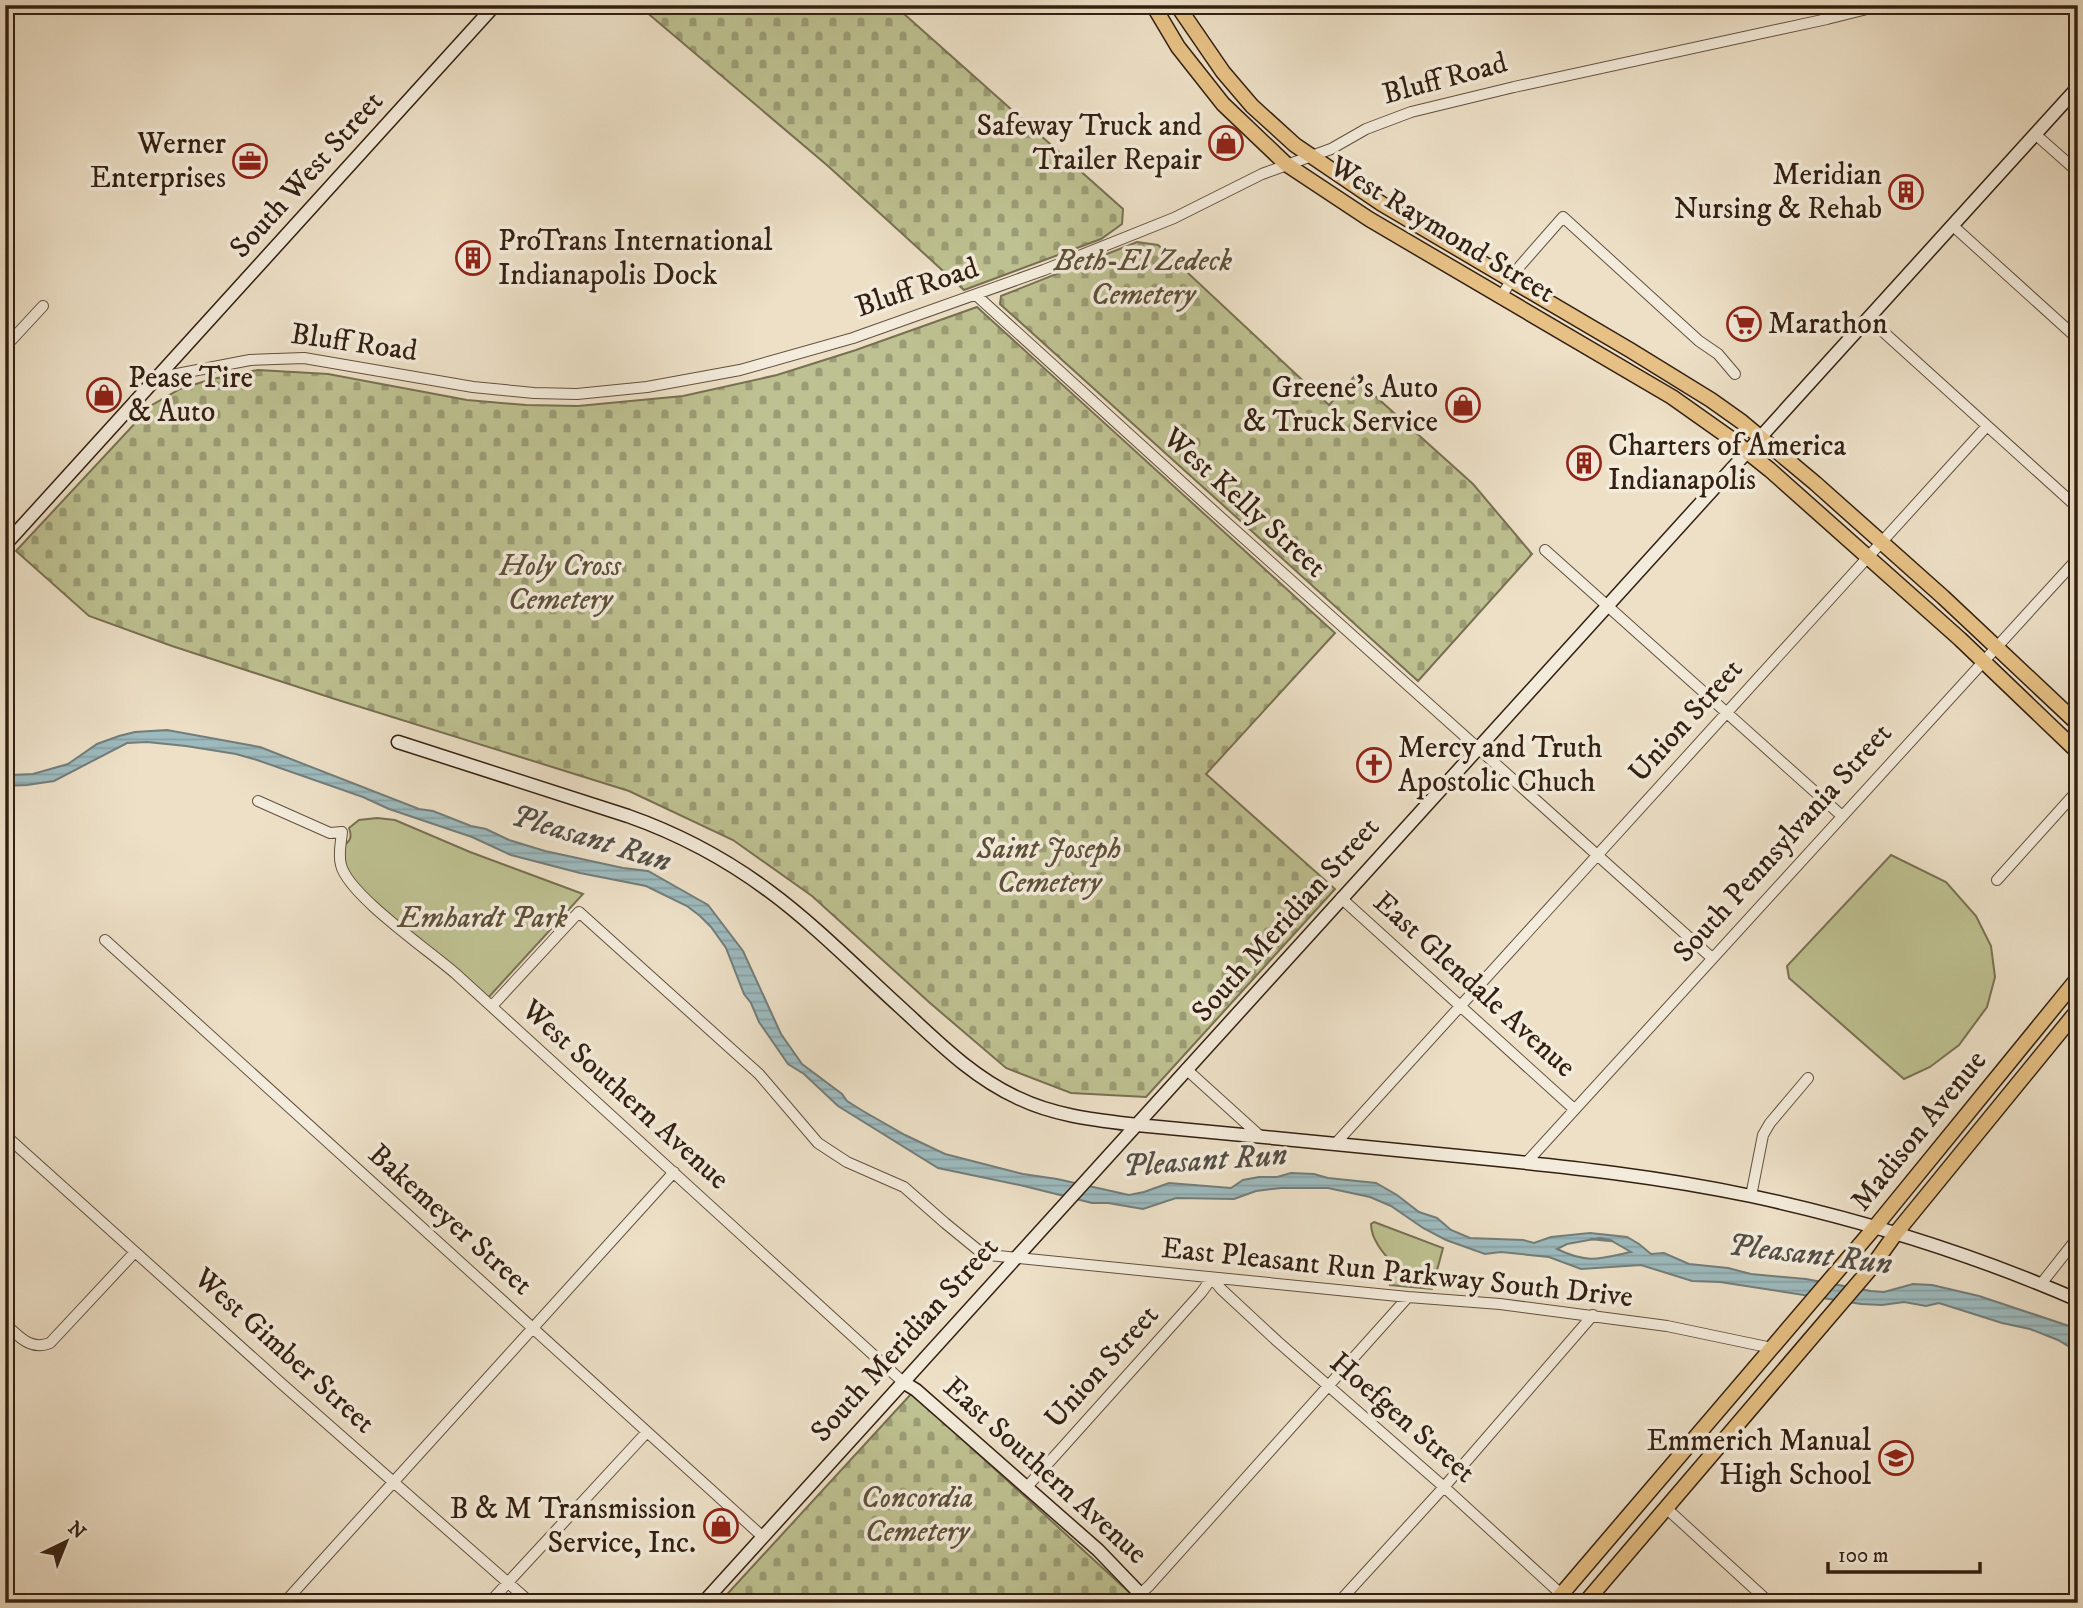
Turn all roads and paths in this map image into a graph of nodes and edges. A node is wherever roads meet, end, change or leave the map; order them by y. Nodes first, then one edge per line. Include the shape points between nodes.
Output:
1 (495, 5) edge
2 (1147, 5) edge
3 (1153, 5) edge
4 (1177, 5) edge
5 (1882, 5) edge
6 (1167, 30) junction
7 (2078, 87) edge
8 (2035, 134) junction
9 (1309, 156) junction
10 (1286, 164) junction
11 (2078, 172) edge
12 (1952, 225) junction
13 (1511, 280) junction
14 (976, 295) junction
15 (1501, 297) junction
16 (43, 306) dead end
17 (1868, 318) junction
18 (2078, 339) edge
19 (5, 347) edge
20 (1735, 374) dead end
21 (156, 378) junction
22 (1987, 426) junction
23 (1761, 437) junction
24 (1747, 452) junction
25 (2078, 508) edge
26 (1881, 542) junction
27 (5, 545) edge
28 (1545, 550) dead end
29 (1868, 557) junction
30 (2078, 558) edge
31 (1607, 606) junction
32 (1997, 646) junction
33 (1983, 661) junction
34 (1727, 713) junction
35 (2078, 724) edge
36 (398, 742) dead end
37 (1479, 748) junction
38 (2078, 752) edge
39 (2078, 790) edge
40 (258, 801) dead end
41 (1842, 816) junction
42 (1597, 855) junction
43 (1997, 880) dead end
44 (1341, 898) junction
45 (105, 940) dead end
46 (1712, 958) junction
47 (2078, 978) edge
48 (492, 1006) junction
49 (1460, 1006) junction
50 (2078, 1010) edge
51 (1186, 1069) junction
52 (1808, 1078) dead end
53 (1574, 1109) junction
54 (1137, 1125) junction
55 (5, 1135) edge
56 (1260, 1136) junction
57 (1336, 1143) junction
58 (1526, 1163) junction
59 (674, 1172) junction
60 (1751, 1196) junction
61 (1875, 1227) junction
62 (1896, 1233) junction
63 (2078, 1237) edge
64 (135, 1252) junction
65 (1015, 1259) junction
66 (1212, 1278) junction
67 (2041, 1284) junction
68 (1408, 1297) junction
69 (2078, 1300) edge
70 (1593, 1315) junction
71 (5, 1324) edge
72 (533, 1328) junction
73 (1772, 1348) junction
74 (903, 1382) junction
75 (1329, 1386) junction
76 (648, 1432) junction
77 (394, 1481) junction
78 (1444, 1487) junction
79 (1026, 1488) junction
80 (1666, 1508) junction
81 (762, 1537) junction
82 (508, 1582) junction
83 (1139, 1593) junction
84 (1558, 1599) edge
85 (284, 1603) edge
86 (489, 1603) edge
87 (531, 1603) edge
88 (703, 1603) edge
89 (1130, 1603) edge
90 (1149, 1603) edge
91 (1338, 1603) edge
92 (1585, 1603) edge
93 (1770, 1603) edge

1 - 21 main road, South West Street
2 - 6 main road
3 - 6 main road, West Raymond Street
4 - 9 main road, West Raymond Street via 1238,90
5 - 9 street, Bluff Road via 1419,110 1366,128
6 - 10 main road, West Raymond Street via 1223,104
7 - 8 main road, South Meridian Street
8 - 11 street
8 - 12 main road, South Meridian Street
9 - 10 street, Bluff Road
9 - 13 main road, West Raymond Street
10 - 14 street, Bluff Road via 1143,231
10 - 15 main road, West Raymond Street
12 - 17 main road, South Meridian Street
12 - 18 street
13 - 15 street
13 - 20 street via 1563,217
13 - 23 main road, West Raymond Street via 1679,379
14 - 21 street, Bluff Road via 754,366 624,390 550,394 496,390 304,358 250,360
14 - 37 street, West Kelly Street
15 - 24 main road, West Raymond Street via 1672,397
16 - 19 street
17 - 22 street
17 - 23 main road, South Meridian Street
21 - 27 main road
22 - 25 street
22 - 26 street, Union Street
23 - 24 main road, South Meridian Street
23 - 26 main road, West Raymond Street
24 - 29 main road, West Raymond Street
24 - 31 main road, South Meridian Street
26 - 29 street, Union Street
26 - 32 main road, West Raymond Street
28 - 31 street
29 - 33 main road, West Raymond Street
29 - 34 street, Union Street
30 - 32 street, South Pennsylvania Street
31 - 34 street
31 - 37 main road, South Meridian Street
32 - 33 street, South Pennsylvania Street
32 - 35 main road, West Raymond Street
33 - 38 main road, West Raymond Street
33 - 41 street, South Pennsylvania Street
34 - 41 street
34 - 42 street, Union Street
36 - 54 main road via 628,816 711,853 778,898 990,1083 1019,1099 1067,1115
37 - 42 street, West Kelly Street
37 - 44 main road, South Meridian Street
39 - 43 street
40 - 48 street, West Southern Avenue via 330,833 342,832 341,864 351,885
41 - 46 street, South Pennsylvania Street
42 - 46 street, West Kelly Street
42 - 49 street, Union Street
44 - 49 street, East Glendale Avenue
44 - 51 main road, South Meridian Street
45 - 72 street, Bakemeyer Street
46 - 53 street, South Pennsylvania Street
47 - 61 main road, Madison Avenue
48 - 59 street, West Southern Avenue
48 - 65 street, East Pleasant Run Parkway South Drive via 579,912 752,1067 818,1143 904,1187 978,1250
49 - 53 street, East Glendale Avenue
49 - 57 street, Union Street
50 - 62 main road, Madison Avenue
51 - 54 main road, South Meridian Street
51 - 56 street
52 - 60 street via 1763,1135
53 - 58 street, South Pennsylvania Street
54 - 56 main road
54 - 65 main road, South Meridian Street
55 - 64 street, West Gimber Street
56 - 57 main road
57 - 58 main road
58 - 60 main road
59 - 72 street
59 - 74 street, West Southern Avenue
60 - 61 main road
61 - 62 main road
61 - 73 main road, Madison Avenue
62 - 67 main road
62 - 80 main road, Madison Avenue
63 - 67 street
64 - 71 street via 50,1343 30,1345
64 - 77 street, West Gimber Street
65 - 66 street, East Pleasant Run Parkway South Drive
65 - 74 main road, South Meridian Street
66 - 68 street, East Pleasant Run Parkway South Drive
66 - 75 street, Hoefgen Street
66 - 79 street, Union Street
67 - 69 main road
68 - 70 street, East Pleasant Run Parkway South Drive
68 - 75 street
70 - 73 street, East Pleasant Run Parkway South Drive
70 - 78 street
72 - 76 street, Bakemeyer Street
72 - 77 street
73 - 84 main road, Madison Avenue
74 - 79 main road, East Southern Avenue
74 - 81 main road, South Meridian Street
75 - 78 street, Hoefgen Street
75 - 83 street
76 - 81 street, Bakemeyer Street
76 - 82 street
77 - 82 street, West Gimber Street
77 - 85 street
78 - 84 street, Hoefgen Street
78 - 91 street
79 - 83 main road, East Southern Avenue via 1098,1550
80 - 92 main road, Madison Avenue
80 - 93 street
81 - 88 main road, South Meridian Street
82 - 86 street
82 - 87 street, West Gimber Street
83 - 89 street
83 - 90 main road, East Southern Avenue

